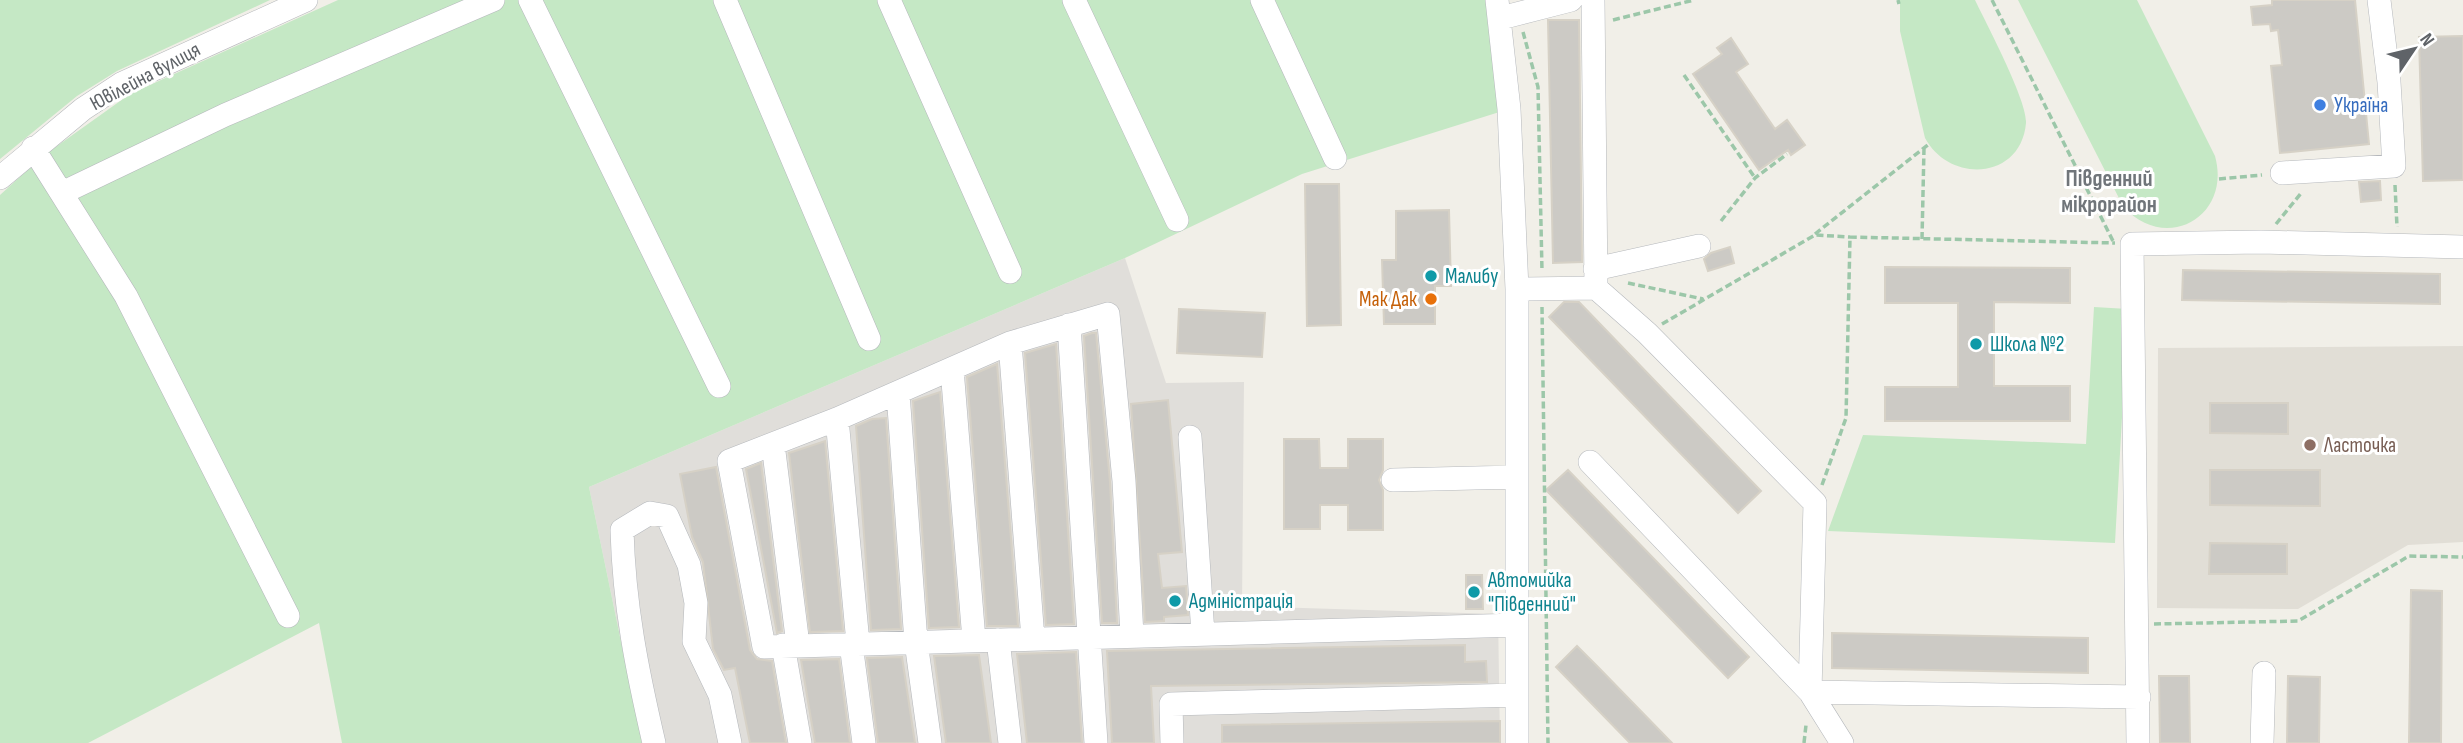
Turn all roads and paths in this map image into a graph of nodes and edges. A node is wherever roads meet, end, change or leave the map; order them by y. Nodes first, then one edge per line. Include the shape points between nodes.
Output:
1 (306, 0) edge
2 (493, 0) edge
3 (530, 0) edge
4 (725, 0) edge
5 (889, 0) edge
6 (1074, 0) edge
7 (1262, 0) edge
8 (1571, 0) edge
9 (1593, 0) edge
10 (1694, 0) edge
11 (1992, 0) edge
12 (2379, 0) edge
13 (1505, 11) edge
14 (1594, 24) junction
15 (1684, 75) dead end
16 (33, 148) junction
17 (1787, 154) dead end
18 (1335, 158) dead end
19 (2394, 166) junction
20 (2319, 170) junction
21 (2, 172) edge
22 (2282, 173) joint
23 (1755, 178) junction
24 (2219, 179) dead end
25 (62, 193) junction
26 (1177, 220) dead end
27 (1721, 221) dead end
28 (1815, 235) junction
29 (1850, 237) junction
30 (1922, 239) junction
31 (2261, 242) junction
32 (2123, 243) junction
33 (1699, 246) dead end
34 (2398, 247) junction
35 (2463, 247) edge
36 (1010, 272) dead end
37 (1596, 278) junction
38 (1517, 289) junction
39 (1542, 289) junction
40 (1703, 300) junction
41 (1069, 325) junction
42 (1647, 333) junction
43 (869, 339) dead end
44 (1010, 343) junction
45 (952, 369) junction
46 (719, 386) dead end
47 (898, 393) junction
48 (837, 419) junction
49 (1190, 437) dead end
50 (773, 444) junction
51 (1590, 462) dead end
52 (1516, 477) junction
53 (1393, 480) dead end
54 (1815, 503) junction
55 (2463, 557) edge
56 (288, 616) dead end
57 (2138, 624) junction
58 (1517, 625) junction
59 (1203, 634) junction
60 (1132, 636) junction
61 (1091, 637) junction
62 (1033, 639) junction
63 (974, 640) junction
64 (998, 640) junction
65 (916, 642) junction
66 (854, 644) junction
67 (790, 645) junction
68 (2264, 673) dead end
69 (1810, 692) junction
70 (1517, 695) junction
71 (2138, 697) junction
72 (654, 743) edge
73 (730, 743) edge
74 (800, 743) edge
75 (864, 743) edge
76 (930, 743) edge
77 (1010, 743) edge
78 (1096, 743) edge
79 (1172, 743) edge
80 (1517, 743) edge
81 (1549, 743) edge
82 (1842, 743) edge
83 (2138, 743) edge
84 (2262, 743) edge

1 - 16 street, Ювілейна вулиця via 121,84
2 - 25 street via 237,110
3 - 46 street
4 - 43 street
5 - 36 street
6 - 26 street
7 - 18 street
8 - 13 street
9 - 14 street
10 - 14 path
11 - 32 path
12 - 19 street
13 - 38 street
13 - 39 path via 1538,87
14 - 37 street
15 - 23 path
16 - 21 street, Ювілейна вулиця
16 - 25 street
17 - 23 path
19 - 20 street
19 - 34 path
20 - 22 street
20 - 31 path
22 - 24 path
23 - 27 path
25 - 56 street via 126,296
28 - 29 path
28 - 30 path via 1927,146
28 - 40 path
29 - 30 path
29 - 54 path via 1846,418
30 - 32 path
31 - 32 street
31 - 34 street
32 - 57 street
33 - 37 street
34 - 35 street
37 - 39 street
37 - 40 path
37 - 42 street
38 - 39 street
38 - 52 street
39 - 81 path
40 - 42 path
41 - 44 street
41 - 60 street via 1108,314 1124,481
41 - 61 street
42 - 54 street
44 - 45 street
44 - 62 street
45 - 47 street
45 - 63 street
47 - 48 street
47 - 65 street
48 - 50 street
48 - 66 street
49 - 59 street
50 - 67 street
50 - 67 street via 729,461 764,647
51 - 69 street
52 - 53 street
52 - 58 street
54 - 69 street
55 - 57 path via 2409,556 2298,621
57 - 71 street
58 - 59 street
58 - 70 street
59 - 60 street
60 - 61 street
61 - 62 street
61 - 78 street
62 - 64 street
63 - 64 street
63 - 65 street
64 - 77 street
65 - 66 street
65 - 76 street
66 - 67 street
66 - 75 street
67 - 74 street
68 - 84 street
69 - 71 street
69 - 82 street
70 - 79 street via 1171,704
70 - 80 street
71 - 83 street
72 - 73 street via 625,603 622,530 650,513 667,516 689,565 696,604 694,640 720,695

